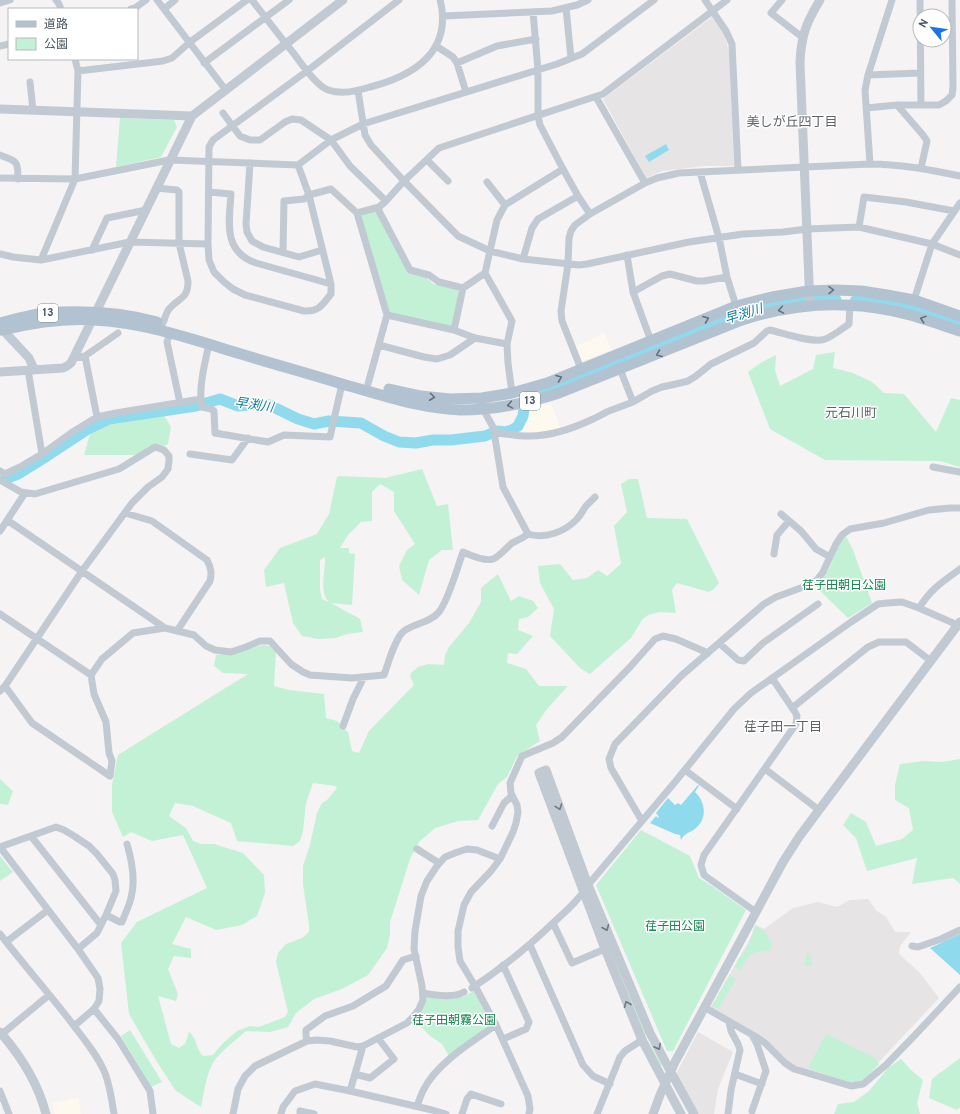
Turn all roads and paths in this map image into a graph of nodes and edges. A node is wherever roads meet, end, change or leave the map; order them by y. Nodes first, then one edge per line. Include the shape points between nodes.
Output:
1 (10, 0) edge
2 (146, 0) edge
3 (157, 0) edge
4 (175, 0) edge
5 (247, 0) edge
6 (252, 0) edge
7 (289, 0) edge
8 (343, 0) edge
9 (399, 0) edge
10 (440, 0) edge
11 (588, 0) edge
12 (654, 0) edge
13 (705, 0) edge
14 (727, 0) edge
15 (782, 0) edge
16 (820, 0) edge
17 (892, 0) edge
18 (920, 0) edge
19 (952, 0) edge
20 (0, 3) edge
21 (135, 8) edge
22 (566, 8) junction
23 (164, 9) junction
24 (713, 10) junction
25 (533, 12) junction
26 (443, 16) junction
27 (266, 18) junction
28 (802, 37) junction
29 (536, 39) junction
30 (190, 42) junction
31 (285, 44) junction
32 (436, 46) junction
33 (571, 58) junction
34 (75, 60) edge
35 (204, 62) junction
36 (457, 63) junction
37 (538, 70) junction
38 (78, 71) junction
39 (307, 71) junction
40 (920, 73) junction
41 (868, 75) junction
42 (30, 82) dead end
43 (225, 89) junction
44 (358, 91) junction
45 (466, 92) junction
46 (596, 97) junction
47 (921, 104) junction
48 (897, 105) junction
49 (866, 108) junction
50 (0, 109) edge
51 (33, 110) junction
52 (76, 112) junction
53 (223, 113) dead end
54 (192, 116) junction
55 (538, 116) junction
56 (363, 124) junction
57 (232, 125) junction
58 (332, 140) junction
59 (0, 155) edge
60 (169, 160) junction
61 (426, 160) junction
62 (209, 161) junction
63 (250, 163) junction
64 (298, 164) junction
65 (870, 164) junction
66 (804, 166) junction
67 (921, 168) junction
68 (563, 169) junction
69 (738, 170) junction
70 (700, 172) junction
71 (960, 176) edge
72 (0, 178) edge
73 (18, 178) junction
74 (74, 179) junction
75 (404, 181) junction
76 (448, 181) dead end
77 (487, 182) dead end
78 (645, 183) junction
79 (156, 188) junction
80 (209, 192) junction
81 (309, 195) junction
82 (578, 196) junction
83 (386, 201) junction
84 (960, 203) edge
85 (505, 205) junction
86 (379, 207) junction
87 (146, 210) junction
88 (954, 211) junction
89 (357, 213) junction
90 (590, 214) junction
91 (859, 227) junction
92 (807, 229) junction
93 (719, 238) junction
94 (130, 242) junction
95 (179, 243) junction
96 (208, 244) junction
97 (932, 244) junction
98 (92, 250) junction
99 (322, 250) junction
100 (490, 251) junction
101 (283, 252) junction
102 (0, 254) edge
103 (627, 255) junction
104 (960, 255) edge
105 (41, 260) junction
106 (523, 260) junction
107 (568, 264) junction
108 (485, 273) junction
109 (727, 277) junction
110 (331, 284) junction
111 (463, 288) junction
112 (633, 292) junction
113 (809, 298) junction
114 (914, 300) junction
115 (850, 305) junction
116 (736, 306) junction
117 (94, 315) junction
118 (387, 315) junction
119 (960, 316) edge
120 (163, 323) junction
121 (1, 327) edge
122 (454, 330) junction
123 (960, 331) edge
124 (118, 333) dead end
125 (170, 333) junction
126 (475, 338) junction
127 (651, 341) junction
128 (209, 344) junction
129 (379, 344) junction
130 (507, 344) junction
131 (85, 356) junction
132 (74, 358) junction
133 (581, 369) junction
134 (620, 369) junction
135 (31, 370) junction
136 (0, 372) edge
137 (342, 384) junction
138 (368, 384) junction
139 (512, 393) junction
140 (633, 402) junction
141 (180, 403) junction
142 (201, 403) junction
143 (482, 403) junction
144 (97, 417) junction
145 (494, 430) junction
146 (248, 438) junction
147 (42, 454) junction
148 (190, 454) dead end
149 (933, 467) dead end
150 (0, 471) edge
151 (960, 472) edge
152 (2, 482) edge
153 (25, 493) junction
154 (595, 497) dead end
155 (960, 508) edge
156 (125, 513) junction
157 (781, 514) dead end
158 (7, 520) junction
159 (789, 521) junction
160 (0, 531) edge
161 (528, 534) junction
162 (774, 554) dead end
163 (830, 557) junction
164 (960, 569) edge
165 (82, 572) junction
166 (818, 604) dead end
167 (919, 608) junction
168 (0, 614) edge
169 (959, 624) edge
170 (165, 628) junction
171 (177, 631) junction
172 (36, 639) junction
173 (719, 643) junction
174 (708, 653) junction
175 (931, 660) junction
176 (91, 675) junction
177 (364, 677) junction
178 (772, 678) junction
179 (2, 688) edge
180 (792, 708) junction
181 (343, 726) dead end
182 (765, 769) junction
183 (685, 770) junction
184 (512, 796) junction
185 (737, 809) junction
186 (819, 810) junction
187 (642, 821) junction
188 (492, 826) dead end
189 (31, 836) junction
190 (127, 844) dead end
191 (0, 847) edge
192 (417, 849) dead end
193 (500, 859) junction
194 (439, 863) junction
195 (586, 889) junction
196 (48, 910) junction
197 (756, 912) junction
198 (106, 915) junction
199 (553, 923) junction
200 (101, 925) junction
201 (960, 930) edge
202 (0, 934) edge
203 (6, 942) junction
204 (530, 945) junction
205 (912, 946) dead end
206 (78, 949) junction
207 (605, 949) junction
208 (416, 956) junction
209 (503, 965) junction
210 (473, 987) junction
211 (960, 987) edge
212 (464, 992) dead end
213 (423, 993) junction
214 (50, 995) junction
215 (704, 1007) junction
216 (94, 1009) junction
217 (729, 1022) junction
218 (496, 1025) junction
219 (74, 1026) junction
220 (1, 1033) edge
221 (752, 1034) junction
222 (378, 1038) junction
223 (503, 1039) junction
224 (642, 1040) junction
225 (307, 1041) junction
226 (362, 1046) junction
227 (671, 1073) junction
228 (355, 1074) junction
229 (735, 1074) junction
230 (610, 1084) junction
231 (665, 1084) junction
232 (762, 1084) junction
233 (0, 1091) edge
234 (350, 1091) junction
235 (501, 1104) dead end
236 (417, 1106) junction
237 (752, 1111) dead end
238 (9, 1114) edge
239 (46, 1114) edge
240 (114, 1114) edge
241 (153, 1114) edge
242 (233, 1114) edge
243 (281, 1114) edge
244 (300, 1114) edge
245 (314, 1114) edge
246 (446, 1114) edge
247 (462, 1114) edge
248 (529, 1114) edge
249 (597, 1114) edge
250 (652, 1114) edge
251 (681, 1114) edge
252 (694, 1114) edge
253 (728, 1114) edge

1 - 20 street
2 - 21 street
3 - 23 street
4 - 23 street
5 - 30 street
6 - 27 street
7 - 27 street
8 - 31 street
9 - 39 street
10 - 26 street
11 - 22 street
12 - 33 street via 582,54
13 - 24 street
14 - 24 street
15 - 28 street via 771,13
16 - 28 street
17 - 41 street
18 - 40 street
19 - 47 street via 952,95 939,105
22 - 25 street
22 - 33 street
23 - 30 street
24 - 46 street
24 - 69 street via 732,44
25 - 26 street
25 - 29 street
26 - 32 street
27 - 31 street
27 - 35 street
28 - 66 street via 800,63
29 - 36 street via 497,46
29 - 37 street
30 - 35 street
30 - 38 street via 172,58 163,61
31 - 39 street
31 - 43 street
32 - 36 street via 453,57
32 - 44 street via 428,58 402,77
33 - 37 street
34 - 38 street
35 - 43 street
36 - 45 street
37 - 45 street
37 - 55 street
38 - 52 street
39 - 44 street via 328,90
39 - 57 street
40 - 41 street
40 - 47 street
41 - 49 street via 865,90
42 - 51 street
43 - 54 street
44 - 56 street
45 - 56 street
46 - 55 street
46 - 78 street
47 - 48 street
48 - 49 street
48 - 67 street via 927,141
49 - 65 street
50 - 51 street
51 - 52 street
52 - 54 street
52 - 74 street
53 - 57 street
54 - 60 street
55 - 61 street via 439,148
55 - 68 street
56 - 58 street
56 - 75 street via 365,135 371,145
57 - 58 street via 240,136 260,140 285,122 292,119 301,120
57 - 62 street via 213,140 209,147
58 - 64 street
58 - 83 street via 350,166
59 - 73 street via 15,161 18,166
60 - 62 street
60 - 74 street
60 - 79 street
61 - 75 street
61 - 76 street
62 - 63 street
62 - 80 street
63 - 64 street
63 - 101 street via 247,232 252,241
64 - 81 street
65 - 66 street
65 - 67 street
66 - 69 street
66 - 92 street
67 - 71 street
68 - 82 street
68 - 85 street
69 - 70 street
70 - 78 street via 679,172
70 - 93 street
72 - 73 street
73 - 74 street
74 - 105 street
75 - 83 street
75 - 100 street via 458,236
77 - 85 street
78 - 90 street
79 - 87 street
79 - 95 street via 179,192
80 - 96 street
80 - 110 street via 231,194 228,228 233,245 241,256 248,261
81 - 89 street via 331,189
81 - 99 street
81 - 101 street via 304,199 284,201
82 - 90 street
82 - 106 street via 538,218 532,228
83 - 86 street
84 - 88 street
85 - 100 street via 497,220
86 - 89 street
86 - 111 street via 410,270 430,275 439,282
87 - 94 street
87 - 98 street via 107,218
88 - 91 street via 864,197
88 - 97 street
89 - 118 street
90 - 107 street via 571,231 568,238
91 - 92 street
91 - 97 street
92 - 93 street
92 - 113 street
93 - 103 street
93 - 109 street
94 - 95 street
94 - 98 street
94 - 117 street
95 - 96 street
95 - 120 street via 188,287 182,298 166,313
96 - 110 street via 209,260 214,272 233,289 245,295 312,312 320,308 331,294
97 - 104 street
97 - 114 street
98 - 105 street
99 - 101 street via 299,257
99 - 110 street
100 - 106 street
100 - 108 street
102 - 105 street
103 - 107 street via 587,264
103 - 112 street
106 - 107 street
107 - 133 street via 561,311 562,321
108 - 111 street
108 - 130 street via 512,321
109 - 112 street via 696,281 670,274
109 - 116 street
111 - 122 street
112 - 127 street
113 -> 114 main road, 13 via 835,290 861,291
113 - 115 main road, 13
113 - 116 main road, 13 via 772,297
113 -> 134 main road, 13 via 776,311 742,320
114 - 119 main road, 13
123 -> 115 main road, 13 via 894,311
115 - 140 street via 849,324 825,339 815,341 770,330 754,343 711,364 694,377 652,390
127 -> 116 main road, 13
117 - 120 main road, 13 via 136,317
117 - 121 main road, 13 via 44,313
117 - 125 main road, 13
117 - 132 street
118 - 122 street
118 - 129 street
120 - 138 main road, 13
121 - 135 street via 29,358
122 - 126 street
124 - 131 street
125 - 128 main road, 13
125 - 141 street via 168,342
126 - 129 street via 450,354 437,358 424,357
126 - 130 street
127 - 133 main road, 13
128 - 137 main road, 13
128 - 142 street
129 - 138 street
130 - 139 street
131 - 132 street
131 - 144 street
132 - 135 street via 62,368
139 -> 133 main road, 13 via 547,383
134 - 140 street
134 -> 143 main road, 13 via 540,399 502,407
135 - 136 street
135 - 147 street
137 - 143 main road, 13 via 439,408 461,410
137 - 146 street via 330,437 284,435 268,442
138 -> 143 main road, 13 via 403,393
139 - 143 main road, 13
140 - 145 street via 582,424 546,435 516,436
141 - 142 street
141 - 144 street
142 - 146 street via 214,411 215,433
143 - 145 street
144 - 147 street
145 - 161 street via 503,487
146 - 148 street via 232,460
147 - 150 street via 5,474
149 - 151 street
152 - 153 street
153 - 156 street via 35,494 119,470 155,447 164,450 169,460 168,469 140,494
153 - 158 street
154 - 161 street via 570,525 555,533 536,536
155 - 163 street via 929,510 850,529 842,535
156 - 165 street
156 - 171 street via 152,521 207,560 210,566 210,581
157 - 159 street
158 - 160 street
158 - 165 street
159 - 162 street via 778,535
159 - 163 street via 816,549
161 - 177 street via 493,559 486,560 463,552 439,612 427,621 404,631 398,638 384,675
163 - 173 street via 817,580 764,604
164 - 167 street via 941,582
165 - 170 street
165 - 172 street
166 - 173 street via 763,643 744,661 738,660
167 - 169 street
167 - 178 street via 902,602 878,604
168 - 172 street
169 - 175 street
170 - 171 street
170 - 176 street via 133,633 102,659
171 - 177 street via 194,635 215,650 231,652 260,640 270,641 290,664 310,676
172 - 176 street
172 - 179 street
173 - 174 street
174 - 184 street via 676,639 663,636 655,639 562,737 522,756 510,783
174 - 187 street via 681,676 612,750 609,759 611,768
175 - 180 street via 906,642 879,642 868,647
175 - 186 street
176 - 179 street via 94,694 106,722 112,761 110,776 32,723
177 - 181 street
178 - 180 street
178 - 183 street via 751,692 734,709
180 - 182 street via 797,716 796,724
182 - 185 street
182 - 186 street
183 - 185 street
183 - 187 street
184 - 188 street via 504,803
184 - 193 street via 517,805 516,823
185 - 197 street via 704,855 701,865 704,875
186 - 197 street via 783,862
187 - 195 street
189 - 191 street
189 - 198 street via 56,827 84,842 97,854 115,880 116,892
189 - 200 street
190 - 198 street via 134,877 131,896 122,922
191 - 196 street
192 - 194 street
193 - 194 street via 467,849 445,857
193 - 210 street via 472,892 461,916 458,931 460,961
194 - 208 street via 421,896 415,931
195 -> 195 street via 539,773 546,770
195 - 199 street
195 - 207 street
195 -> 227 street via 650,1033
196 - 203 street
196 - 206 street
197 - 215 street
198 - 200 street
199 - 204 street
199 - 207 street via 572,963
200 - 206 street via 97,933
201 - 205 street via 918,947
202 - 203 street
203 - 214 street
204 - 209 street
204 - 230 street via 583,1065 593,1076
206 - 216 street via 98,978 100,989
224 -> 207 street
208 - 213 street
208 - 225 street via 403,960 386,986 353,1006 325,1016 306,1030
209 - 210 street
209 - 223 street via 529,1022 526,1029
210 - 218 street
211 - 221 street via 886,1065 863,1084 856,1086 794,1069
212 - 213 street via 452,995
213 - 222 street via 423,1000 413,1017 407,1023
214 - 219 street
214 - 220 street
215 - 217 street
215 - 227 street
216 - 219 street
216 - 241 street via 118,1039 150,1091
217 - 221 street
217 - 229 street via 740,1050
218 - 223 street
218 - 236 street via 442,1065 431,1077
219 - 240 street via 105,1073
220 - 239 street via 28,1069
221 - 232 street via 766,1071
222 - 226 street
222 - 228 street via 394,1059 370,1078
223 - 248 street via 528,1096
224 - 230 street via 620,1057
224 - 231 street
225 - 226 street via 330,1040
225 - 242 street via 255,1066 245,1076 238,1089
226 - 228 street
227 - 231 street
227 - 252 street
228 - 234 street
229 - 232 street
229 - 253 street
230 - 249 street
231 - 250 street
231 - 251 street
232 - 237 street
233 - 238 street
234 - 236 street
234 - 243 street via 315,1084 295,1091
235 - 247 street via 471,1094
236 - 246 street
244 - 245 street via 300,1111

